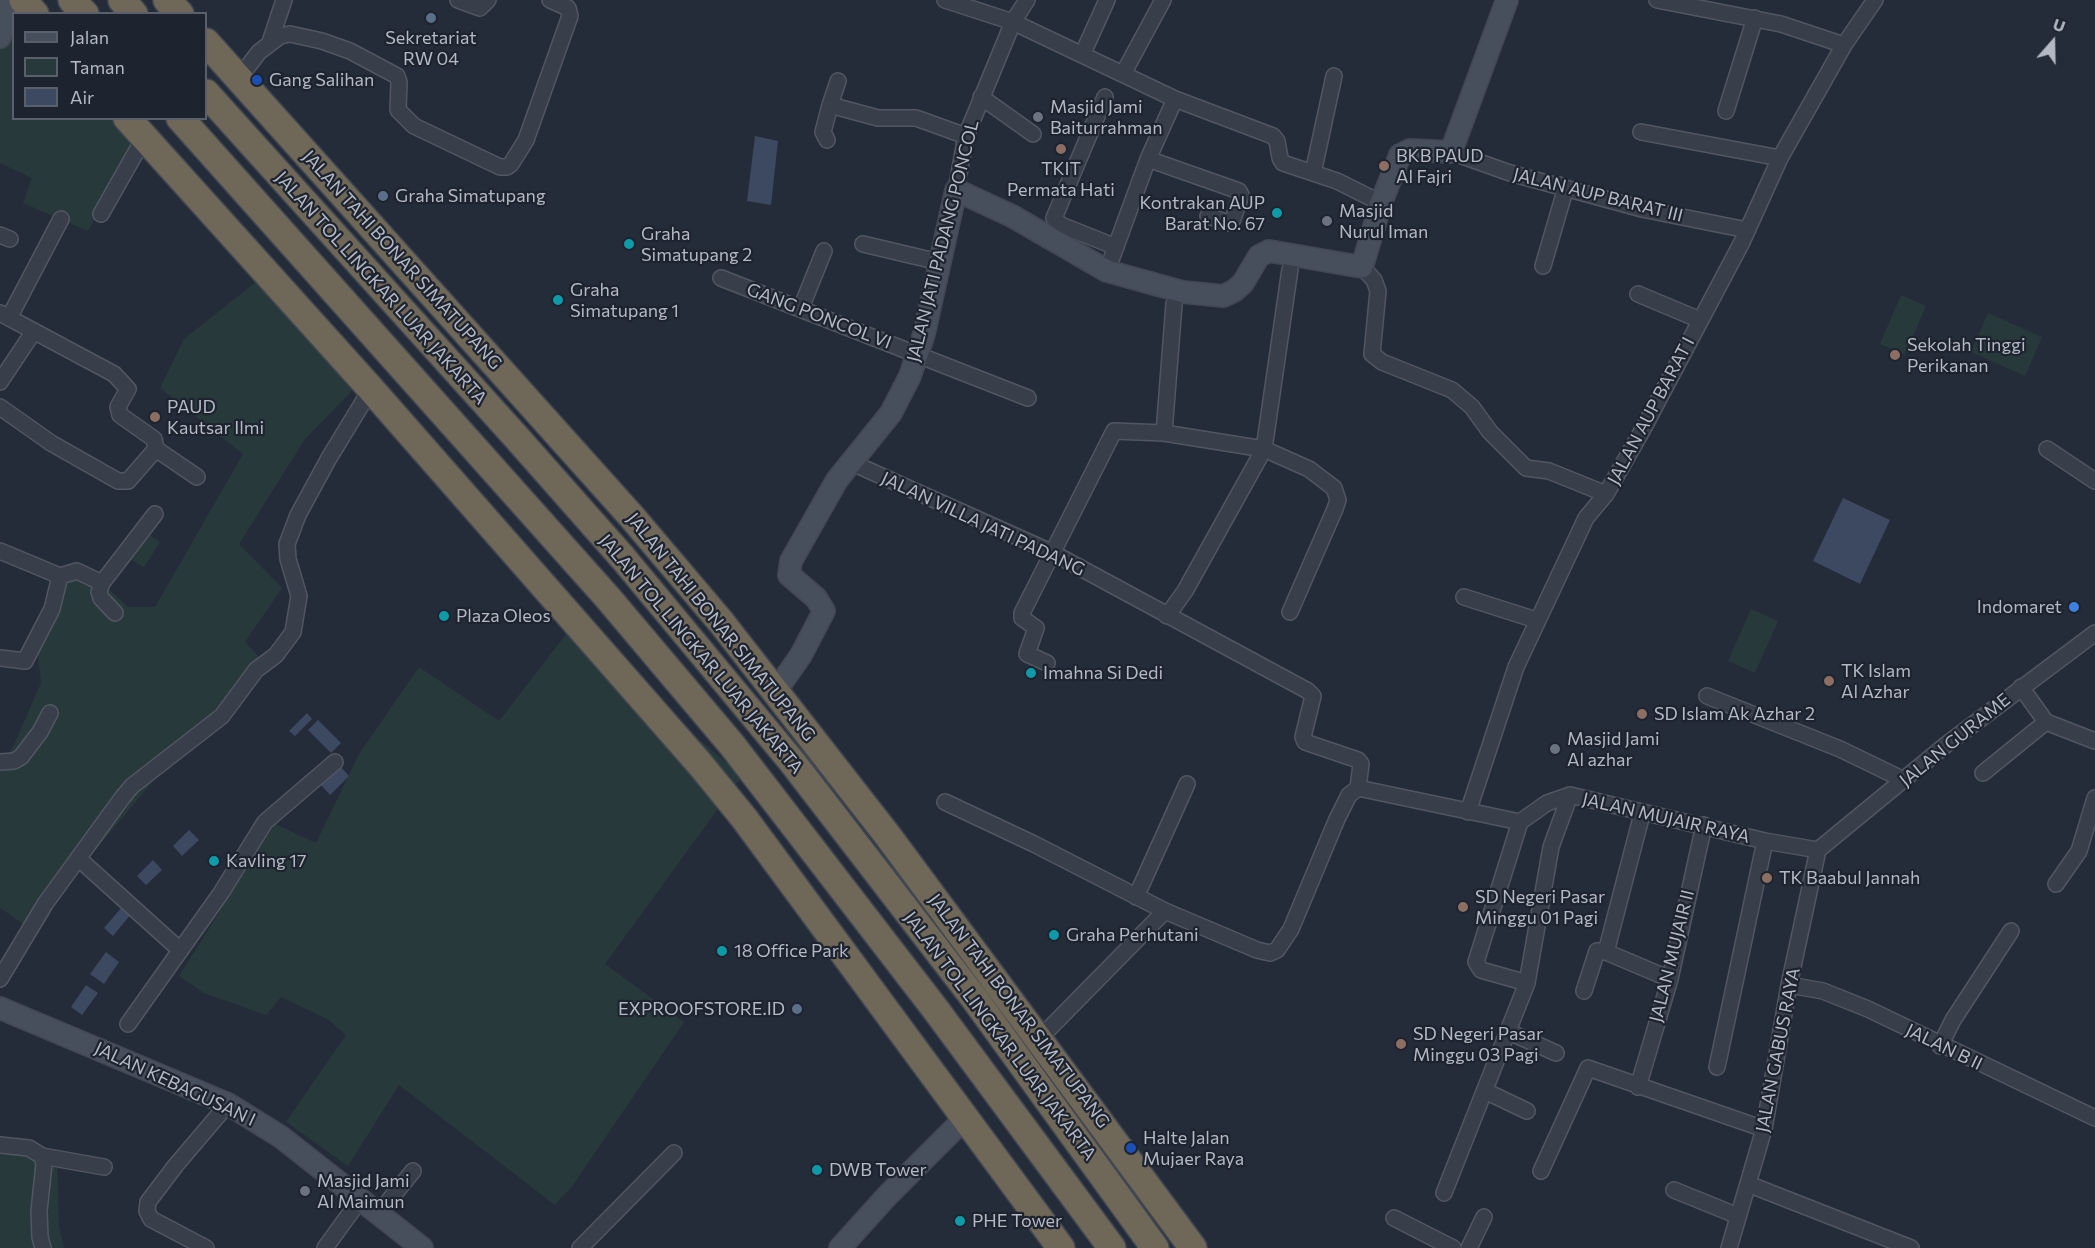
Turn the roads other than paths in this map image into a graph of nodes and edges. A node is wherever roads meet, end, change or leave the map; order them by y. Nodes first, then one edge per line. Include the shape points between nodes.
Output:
1 (9, 0) edge
2 (23, 0) edge
3 (72, 0) edge
4 (122, 0) edge
5 (167, 0) edge
6 (284, 0) edge
7 (458, 0) edge
8 (488, 0) edge
9 (550, 0) edge
10 (945, 0) edge
11 (1028, 0) edge
12 (1107, 0) edge
13 (1163, 0) edge
14 (1508, 0) edge
15 (1657, 0) edge
16 (1875, 0) edge
17 (1722, 6) edge
18 (33, 12) edge
19 (83, 12) edge
20 (132, 12) edge
21 (178, 12) edge
22 (1755, 18) junction
23 (1013, 22) junction
24 (0, 37) edge
25 (270, 42) junction
26 (207, 43) edge
27 (1844, 45) junction
28 (1083, 53) junction
29 (1123, 74) junction
30 (1334, 76) dead end
31 (239, 78) junction
32 (838, 81) dead end
33 (207, 94) edge
34 (981, 97) junction
35 (1105, 97) dead end
36 (1175, 99) junction
37 (830, 105) junction
38 (1726, 111) dead end
39 (182, 120) edge
40 (135, 128) edge
41 (1641, 132) dead end
42 (1033, 134) dead end
43 (966, 136) junction
44 (827, 140) dead end
45 (1451, 152) junction
46 (1780, 158) junction
47 (1148, 159) junction
48 (1313, 173) junction
49 (1559, 185) junction
50 (956, 190) junction
51 (1381, 203) junction
52 (101, 214) dead end
53 (1208, 216) dead end
54 (61, 219) dead end
55 (1746, 230) junction
56 (863, 244) dead end
57 (1116, 248) junction
58 (824, 251) dead end
59 (939, 262) junction
60 (1543, 266) dead end
61 (1362, 267) junction
62 (1290, 269) dead end
63 (1107, 272) junction
64 (721, 278) dead end
65 (1638, 294) dead end
66 (1174, 304) dead end
67 (801, 308) junction
68 (5, 315) edge
69 (1700, 320) junction
70 (34, 331) junction
71 (917, 355) junction
72 (0, 382) edge
73 (371, 389) junction
74 (1028, 398) dead end
75 (0, 407) edge
76 (1164, 433) junction
77 (156, 449) junction
78 (1264, 449) junction
79 (2046, 449) dead end
80 (850, 462) junction
81 (197, 477) dead end
82 (2095, 481) edge
83 (1606, 494) junction
84 (155, 514) dead end
85 (0, 551) edge
86 (1051, 552) junction
87 (60, 576) junction
88 (102, 583) junction
89 (1464, 597) dead end
90 (1290, 612) dead end
91 (115, 613) dead end
92 (1167, 616) junction
93 (1536, 620) junction
94 (2095, 633) edge
95 (0, 658) edge
96 (1047, 663) dead end
97 (776, 692) junction
98 (2025, 692) junction
99 (1707, 696) dead end
100 (50, 713) dead end
101 (2043, 718) junction
102 (2095, 741) edge
103 (0, 762) edge
104 (335, 762) dead end
105 (1983, 773) dead end
106 (1904, 780) junction
107 (1187, 784) dead end
108 (1358, 788) junction
109 (1570, 795) junction
110 (2095, 798) edge
111 (945, 802) dead end
112 (1468, 812) junction
113 (1642, 814) junction
114 (1520, 822) junction
115 (1704, 825) junction
116 (1765, 841) junction
117 (1818, 850) junction
118 (78, 858) junction
119 (2056, 884) dead end
120 (1136, 897) junction
121 (1165, 911) junction
122 (2011, 931) dead end
123 (180, 950) junction
124 (1606, 952) junction
125 (0, 979) edge
126 (1670, 979) junction
127 (1527, 983) junction
128 (1793, 985) junction
129 (1584, 991) dead end
130 (0, 1008) edge
131 (128, 1024) dead end
132 (1509, 1032) junction
133 (1040, 1038) junction
134 (1940, 1046) junction
135 (1556, 1053) dead end
136 (1717, 1067) dead end
137 (1638, 1087) junction
138 (1485, 1091) junction
139 (228, 1104) junction
140 (1527, 1111) dead end
141 (966, 1117) junction
142 (2095, 1118) edge
143 (1764, 1129) junction
144 (0, 1144) edge
145 (674, 1153) dead end
146 (42, 1156) junction
147 (104, 1167) dead end
148 (413, 1171) dead end
149 (1541, 1171) dead end
150 (1755, 1187) junction
151 (1674, 1190) dead end
152 (1444, 1193) dead end
153 (359, 1201) junction
154 (378, 1215) junction
155 (1738, 1216) junction
156 (1484, 1217) dead end
157 (1394, 1218) dead end
158 (43, 1248) edge
159 (206, 1248) edge
160 (325, 1248) edge
161 (422, 1248) edge
162 (580, 1248) edge
163 (840, 1248) edge
164 (1061, 1248) edge
165 (1112, 1248) edge
166 (1155, 1248) edge
167 (1193, 1248) edge
168 (1453, 1248) edge
169 (1469, 1248) edge
170 (1729, 1248) edge
171 (1911, 1248) edge

1 - 24 street via 11,8
2 - 18 highway
3 - 19 highway
4 - 20 highway
5 - 21 highway
6 - 25 street
7 - 8 street via 480,8
9 - 25 street via 568,8 570,16 526,140 511,165 500,167 414,126 402,116 398,110 397,76 350,51 307,37 290,34
10 - 23 street
11 - 23 street, JALAN JATI PADANG PONCOL
12 - 28 street
13 - 29 street
14 - 45 street
15 - 17 street
16 - 27 street, JALAN AUP BARAT I
17 - 22 street
22 - 27 street
22 - 38 street
23 - 28 street
23 - 34 street, JALAN JATI PADANG PONCOL
25 - 31 street
26 - 31 highway, JALAN TAHI BONAR SIMATUPANG
27 - 46 street, JALAN AUP BARAT I
28 - 29 street
29 - 36 street
30 - 48 street
31 - 97 highway, JALAN TAHI BONAR SIMATUPANG via 632,517
32 - 37 street
33 - 166 highway, JALAN TOL LINGKAR LUAR JAKARTA via 532,455 793,763 974,998
34 - 42 street
34 - 43 street, JALAN JATI PADANG PONCOL
35 - 57 street via 1054,218 1060,225
36 - 47 street
36 - 48 street via 1273,136 1283,163
37 - 43 street via 878,117 916,118
37 - 44 street via 823,132
39 - 165 highway, JALAN TOL LINGKAR LUAR JAKARTA via 593,580 725,736 936,1010
40 - 52 street
40 - 73 highway
41 - 46 street
43 - 50 street, JALAN JATI PADANG PONCOL
45 - 49 street, JALAN AUP BARAT III
45 - 51 street via 1404,152
46 - 55 street, JALAN AUP BARAT I
47 - 53 street via 1239,191 1233,219 1228,223
47 - 57 street
48 - 51 street
49 - 55 street, JALAN AUP BARAT III via 1642,209
49 - 60 street via 1564,194
50 - 59 street, JALAN JATI PADANG PONCOL
50 - 63 street via 1012,216
51 - 61 street
54 - 68 street
55 - 69 street, JALAN AUP BARAT I
56 - 59 street
57 - 63 street
58 - 67 street
59 - 71 street, JALAN JATI PADANG PONCOL
61 - 63 street via 1274,251 1259,256 1243,283 1223,296 1184,292
61 - 83 street, JALAN AUP BARAT I via 1378,291 1372,354 1382,362 1452,390 1526,468 1549,471
62 - 78 street
64 - 67 street, GANG PONCOL VI
65 - 69 street
66 - 76 street
67 - 71 street, GANG PONCOL VI
68 - 70 street
69 - 83 street, JALAN AUP BARAT I
70 - 72 street
70 - 77 street via 95,363 125,385 127,391 118,413 154,438
71 - 74 street, GANG PONCOL VI
71 - 80 street, JALAN JATI PADANG PONCOL via 891,413
73 - 118 street via 298,515 287,544 299,596 293,632 276,654 256,670 222,716 132,786
73 - 141 highway via 707,772
75 - 77 street via 51,443 118,481 128,481
76 - 78 street
76 - 86 street via 1114,431
77 - 81 street
78 - 90 street via 1319,475 1334,488 1338,500
78 - 92 street via 1185,591
79 - 82 street
80 - 86 street, JALAN VILLA JATI PADANG
80 - 97 street, JALAN JATI PADANG PONCOL via 791,561 789,575 824,610
83 - 93 street via 1586,518
84 - 88 street
85 - 87 street
86 - 92 street, JALAN VILLA JATI PADANG
86 - 96 street via 1022,614 1036,628 1027,654
87 - 88 street via 78,571
87 - 95 street via 52,609 25,661
88 - 91 street via 101,598
89 - 93 street
92 - 108 street, JALAN VILLA JATI PADANG via 1311,693 1303,737 1358,760
93 - 112 street
94 - 98 street, JALAN GURAME
97 - 133 highway, JALAN TAHI BONAR SIMATUPANG
98 - 101 street
98 - 106 street, JALAN GURAME
99 - 106 street via 1840,749
100 - 103 street via 21,757
101 - 102 street
101 - 105 street
104 - 123 street via 265,822
106 - 117 street, JALAN GURAME
107 - 120 street
108 - 112 street
108 - 121 street via 1337,819 1291,929 1277,950 1257,950
109 - 113 street, JALAN MUJAIR RAYA
109 - 114 street, JALAN MUJAIR RAYA via 1547,803
109 - 127 street via 1551,847
110 - 119 street via 2079,851
111 - 120 street
112 - 114 street
113 - 115 street, JALAN MUJAIR RAYA
113 - 124 street
114 - 127 street via 1476,962 1481,970
115 - 116 street, JALAN MUJAIR RAYA
115 - 126 street, JALAN MUJAIR II
116 - 117 street, JALAN MUJAIR RAYA
116 - 136 street
117 - 128 street, JALAN GABUS RAYA
118 - 123 street
118 - 125 street
120 - 121 street
121 - 133 street
122 - 134 street
123 - 131 street
124 - 126 street
124 - 129 street via 1597,951 1594,955
126 - 137 street, JALAN MUJAIR II
127 - 132 street
128 - 134 street, JALAN B II via 1823,991 1868,1009
128 - 143 street, JALAN GABUS RAYA
130 - 139 street, JALAN KEBAGUSAN I
132 - 135 street
132 - 138 street
133 - 167 highway, JALAN TAHI BONAR SIMATUPANG
134 - 142 street, JALAN B II
137 - 143 street
137 - 149 street via 1587,1068
138 - 140 street
138 - 152 street
139 - 153 street, JALAN KEBAGUSAN I via 281,1137
139 - 159 street via 148,1202 151,1219
141 - 163 street
141 - 164 highway
143 - 150 street, JALAN GABUS RAYA
144 - 146 street via 29,1148
145 - 162 street
146 - 147 street
146 - 158 street via 39,1211
148 - 154 street
150 - 155 street, JALAN GABUS RAYA
150 - 171 street
151 - 155 street
153 - 154 street, JALAN KEBAGUSAN I
153 - 160 street
154 - 161 street, JALAN KEBAGUSAN I
155 - 170 street, JALAN GABUS RAYA
156 - 169 street
157 - 168 street

